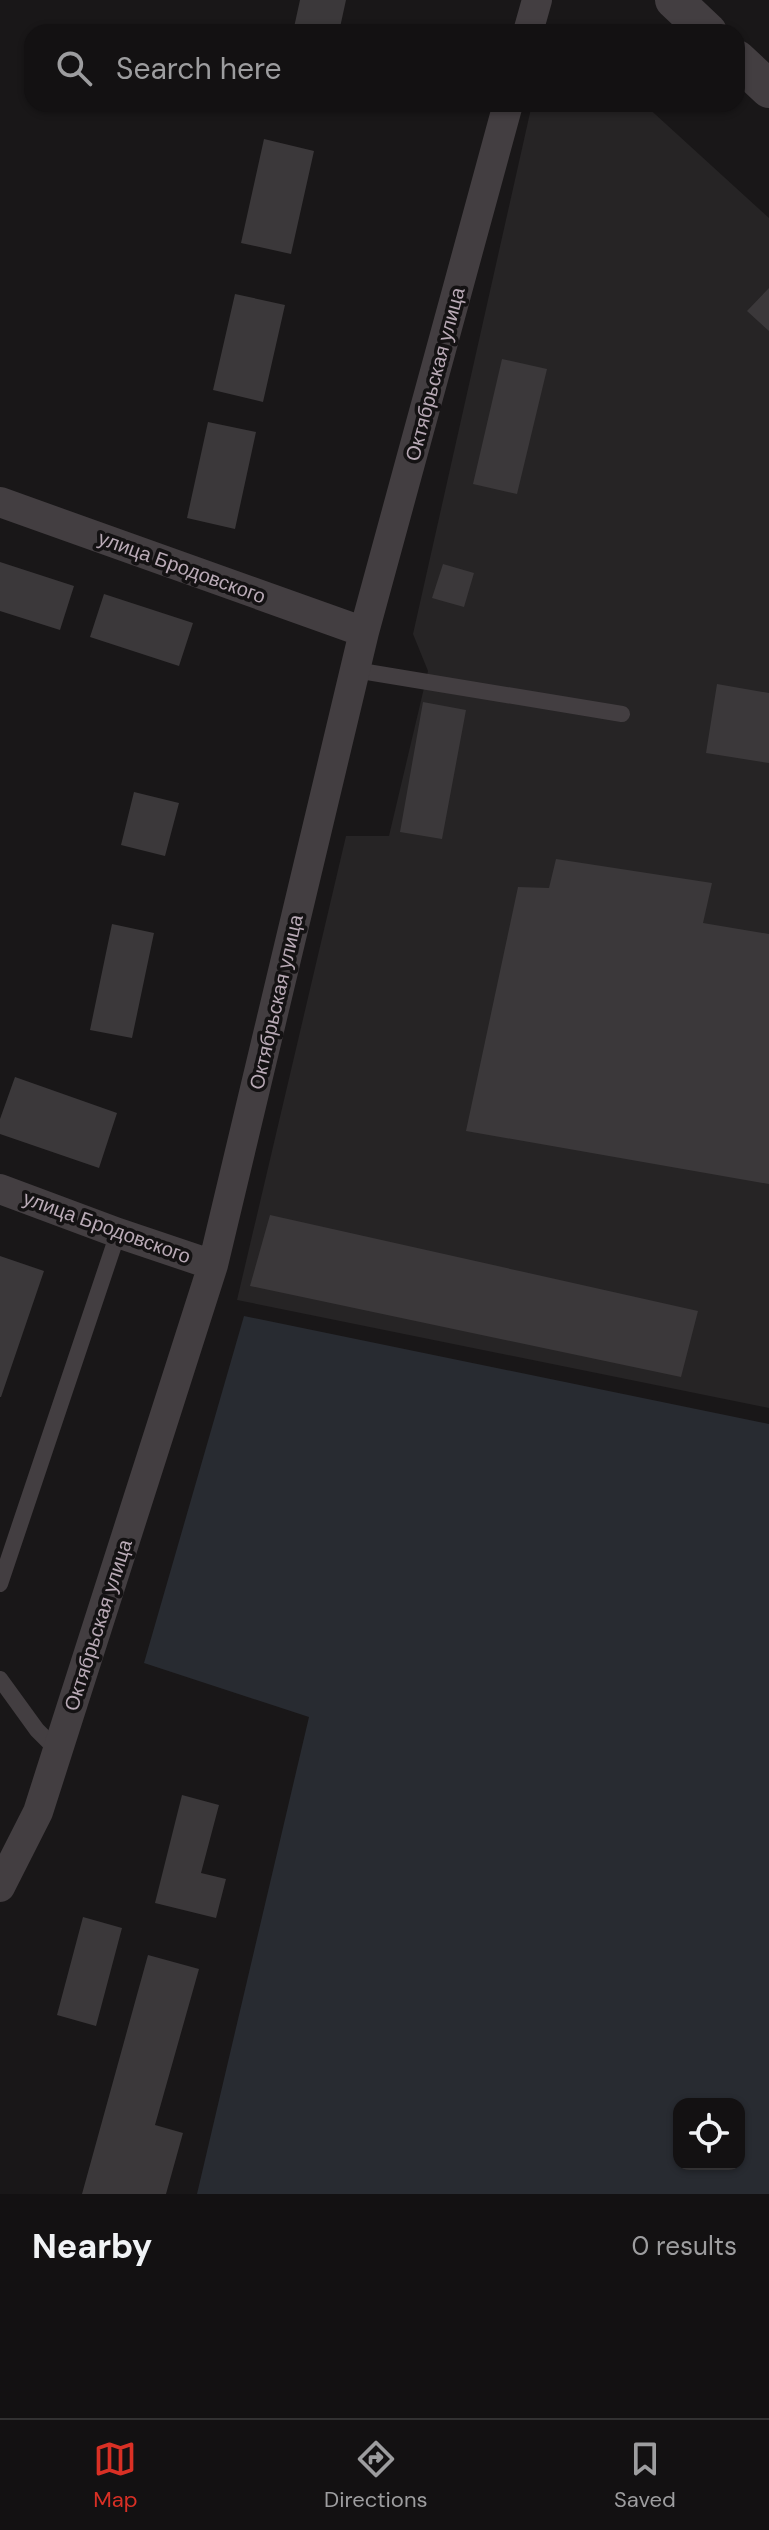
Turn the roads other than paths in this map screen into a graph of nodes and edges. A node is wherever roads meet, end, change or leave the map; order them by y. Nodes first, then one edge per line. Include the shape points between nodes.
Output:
1 (537, 0) edge
2 (674, 0) edge
3 (530, 24) edge
4 (700, 24) edge
5 (745, 66) edge
6 (769, 89) edge
7 (506, 112) edge
8 (0, 502) edge
9 (364, 632) junction
10 (355, 670) junction
11 (622, 714) dead end
12 (0, 1189) edge
13 (118, 1233) junction
14 (213, 1265) junction
15 (0, 1584) edge
16 (0, 1679) edge
17 (58, 1751) junction
18 (0, 1887) edge

1 - 3 street
2 - 4 street
5 - 6 street
7 - 9 street, Октябрьская улица
8 - 9 street, улица Бродовского
9 - 10 street, Октябрьская улица
10 - 11 lane
10 - 14 street, Октябрьская улица
12 - 13 street, улица Бродовского
13 - 14 street, улица Бродовского
13 - 15 lane
14 - 17 street, Октябрьская улица
16 - 17 lane
17 - 18 street, Октябрьская улица via 38,1812

